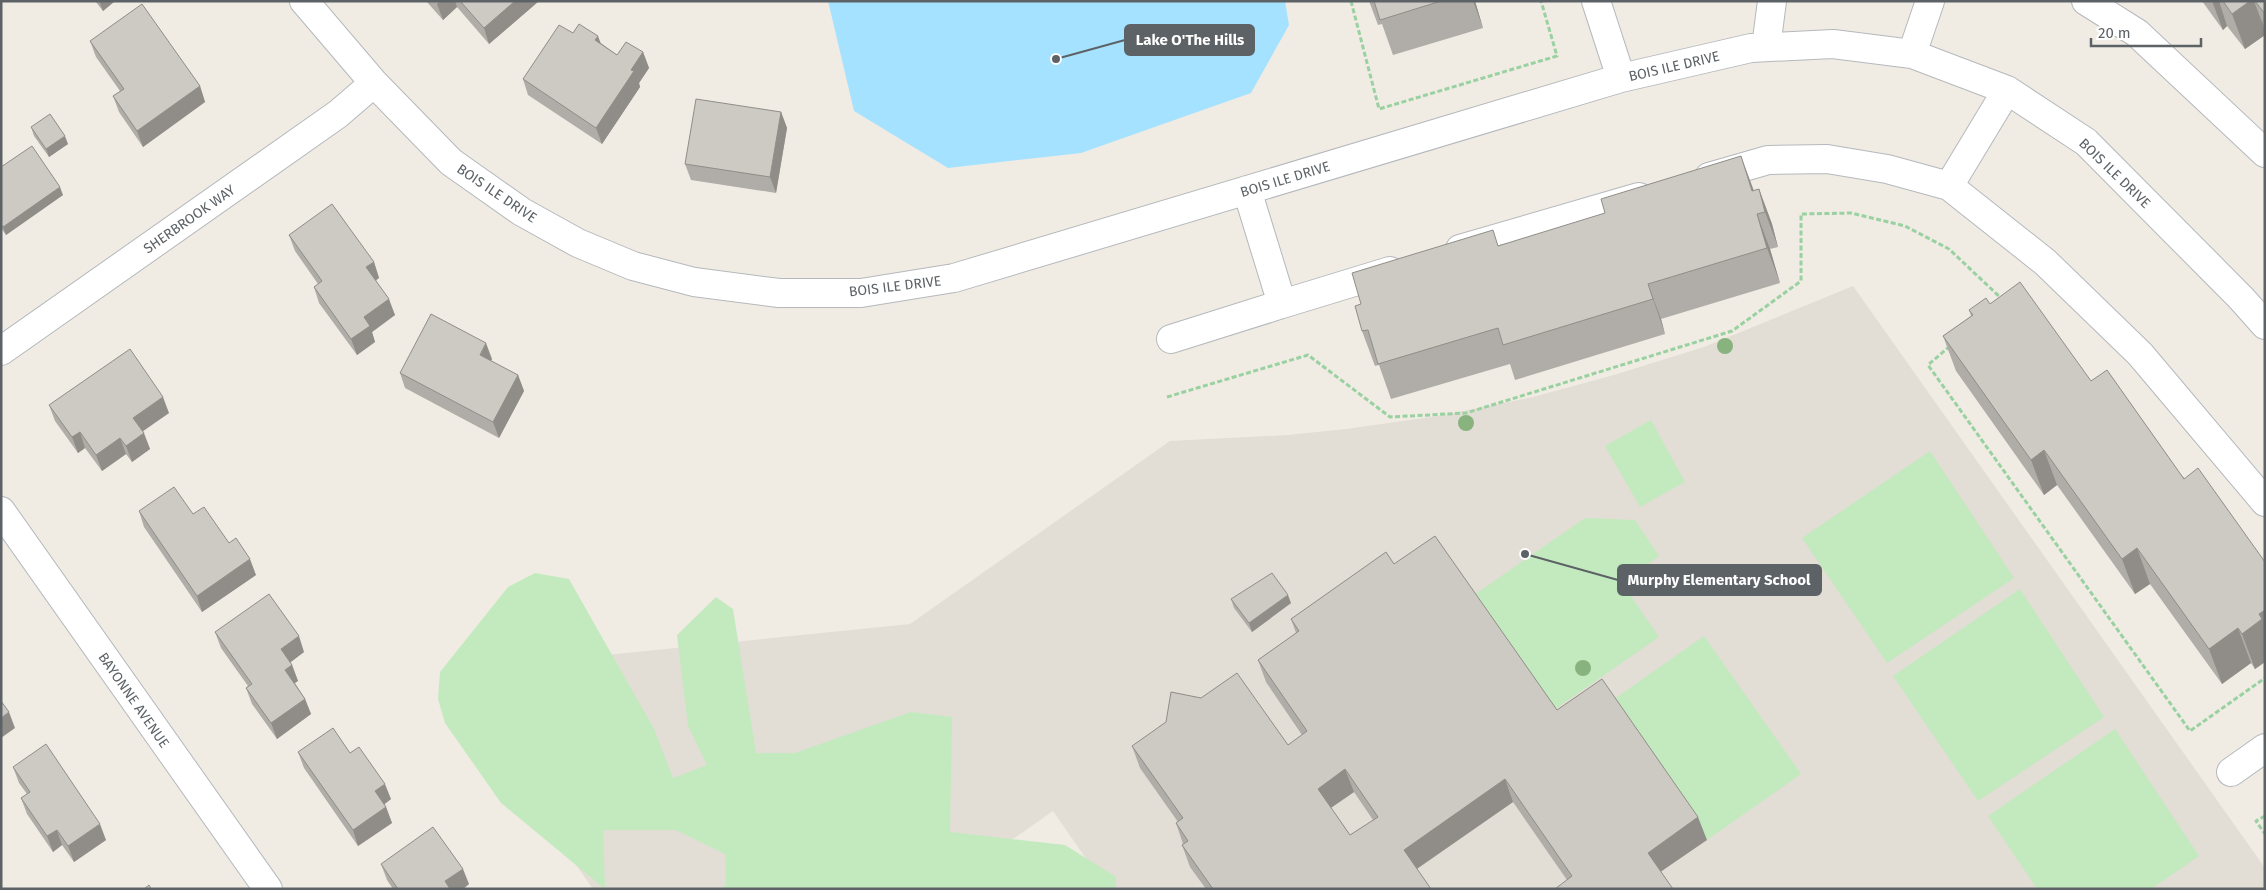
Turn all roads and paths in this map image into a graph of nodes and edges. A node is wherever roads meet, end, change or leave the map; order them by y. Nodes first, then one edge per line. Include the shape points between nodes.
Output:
1 (304, 1) edge
2 (1351, 1) edge
3 (1541, 1) edge
4 (1596, 1) edge
5 (1772, 1) edge
6 (1930, 1) edge
7 (2086, 1) edge
8 (1766, 47) junction
9 (1912, 54) junction
10 (1621, 78) junction
11 (374, 83) junction
12 (2007, 90) junction
13 (2265, 153) edge
14 (1949, 186) junction
15 (1247, 190) junction
16 (1282, 304) junction
17 (1996, 307) edge
18 (2265, 325) edge
19 (1171, 339) dead end
20 (1958, 339) edge
21 (1, 351) edge
22 (1167, 397) dead end
23 (2265, 502) edge
24 (1, 511) edge
25 (2265, 678) edge
26 (2265, 748) edge
27 (2231, 772) dead end
28 (2265, 816) edge
29 (2265, 834) edge
30 (268, 889) edge

1 - 11 street, BOIS ILE DRIVE
2 - 3 path via 1380,109 1557,56
4 - 10 street
5 - 8 street
6 - 9 street
7 - 13 street via 2137,32
8 - 9 street, BOIS ILE DRIVE via 1833,44
8 - 10 street, BOIS ILE DRIVE
9 - 12 street, BOIS ILE DRIVE
10 - 15 street, BOIS ILE DRIVE
11 - 15 street, BOIS ILE DRIVE via 451,162 522,212 578,243 633,266 685,280 779,292 860,293 954,278
11 - 21 street, SHERBROOK WAY via 338,114
12 - 14 street
12 - 18 street, BOIS ILE DRIVE via 2086,142
14 - 16 street via 1887,169 1827,159 1768,160
14 - 23 street via 2044,262 2140,354
15 - 16 street
16 - 19 street
17 - 22 path via 2003,300 1949,249 1905,226 1851,213 1801,214 1801,281 1732,331 1466,413 1390,417 1308,355
20 - 25 path via 1928,365 2190,731
24 - 30 street, BAYONNE AVENUE
26 - 27 street
28 - 29 path via 2256,822

